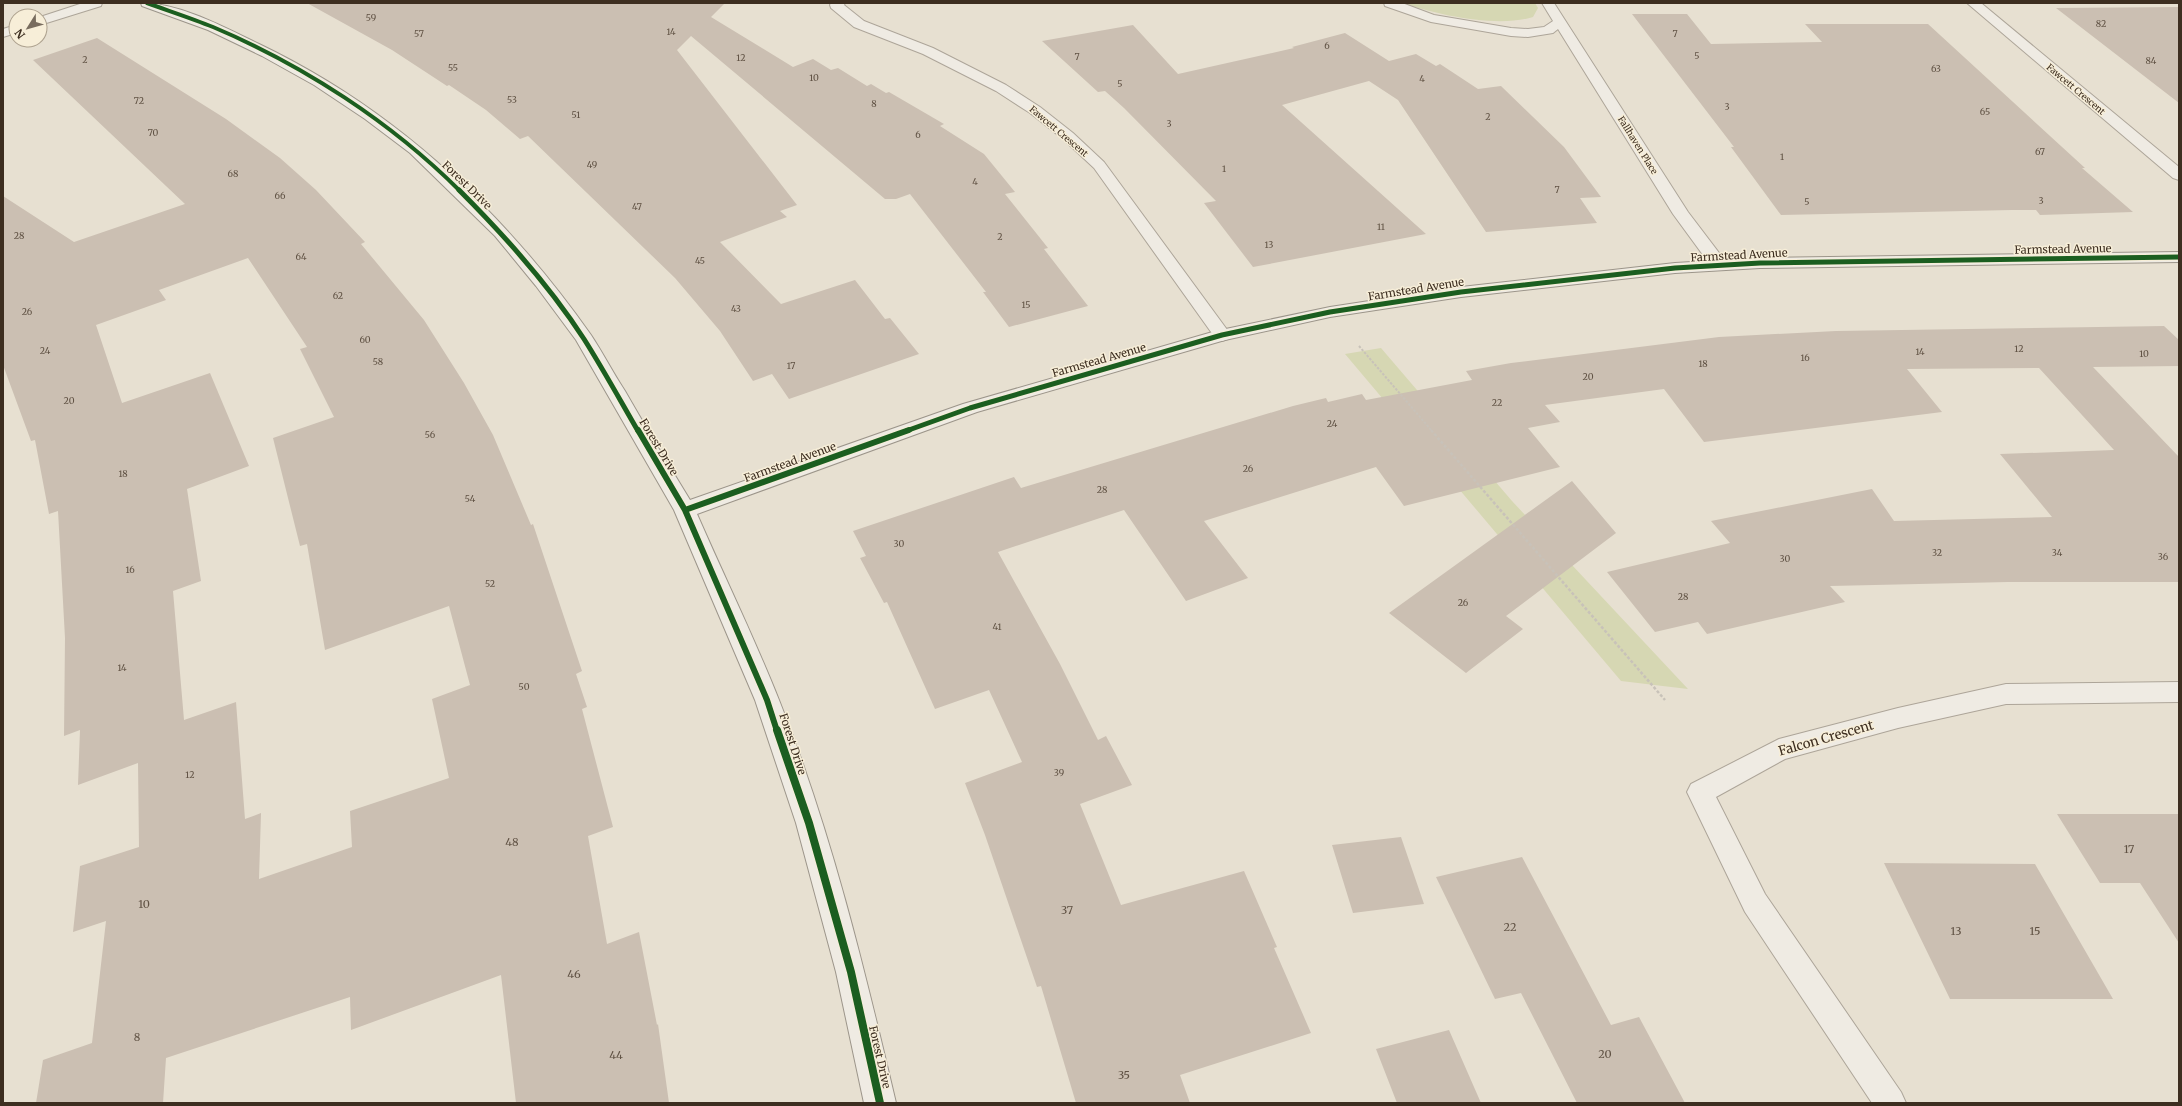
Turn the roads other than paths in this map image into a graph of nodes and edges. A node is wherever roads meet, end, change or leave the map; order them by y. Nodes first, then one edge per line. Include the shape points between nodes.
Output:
1 (96, 3) edge
2 (147, 3) edge
3 (839, 3) edge
4 (1390, 3) edge
5 (1548, 3) edge
6 (1973, 3) edge
7 (48, 18) edge
8 (1560, 22) junction
9 (2179, 176) edge
10 (2179, 257) edge
11 (1720, 266) junction
12 (1222, 335) junction
13 (685, 510) junction
14 (2179, 692) edge
15 (880, 1103) edge
16 (1890, 1103) edge

1 - 7 street
2 - 13 street, Forest Drive via 213,27 319,82 415,150 458,189 506,238 584,339
3 - 12 street, Fawcett Crescent via 836,5 859,24 928,51 1001,88 1068,136 1099,165
4 - 8 street via 1430,18 1511,32 1548,30
5 - 8 street, Fallhaven Place
6 - 9 street, Fawcett Crescent
8 - 11 street, Fallhaven Place via 1681,214
10 - 11 street, Farmstead Avenue via 1760,263
11 - 12 street, Farmstead Avenue via 1590,276 1461,292 1330,312
12 - 13 street, Farmstead Avenue via 970,408
13 - 15 street, Forest Drive via 768,700 809,823 851,972
14 - 16 street, Falcon Crescent via 2006,694 1898,718 1779,750 1700,792 1755,903

